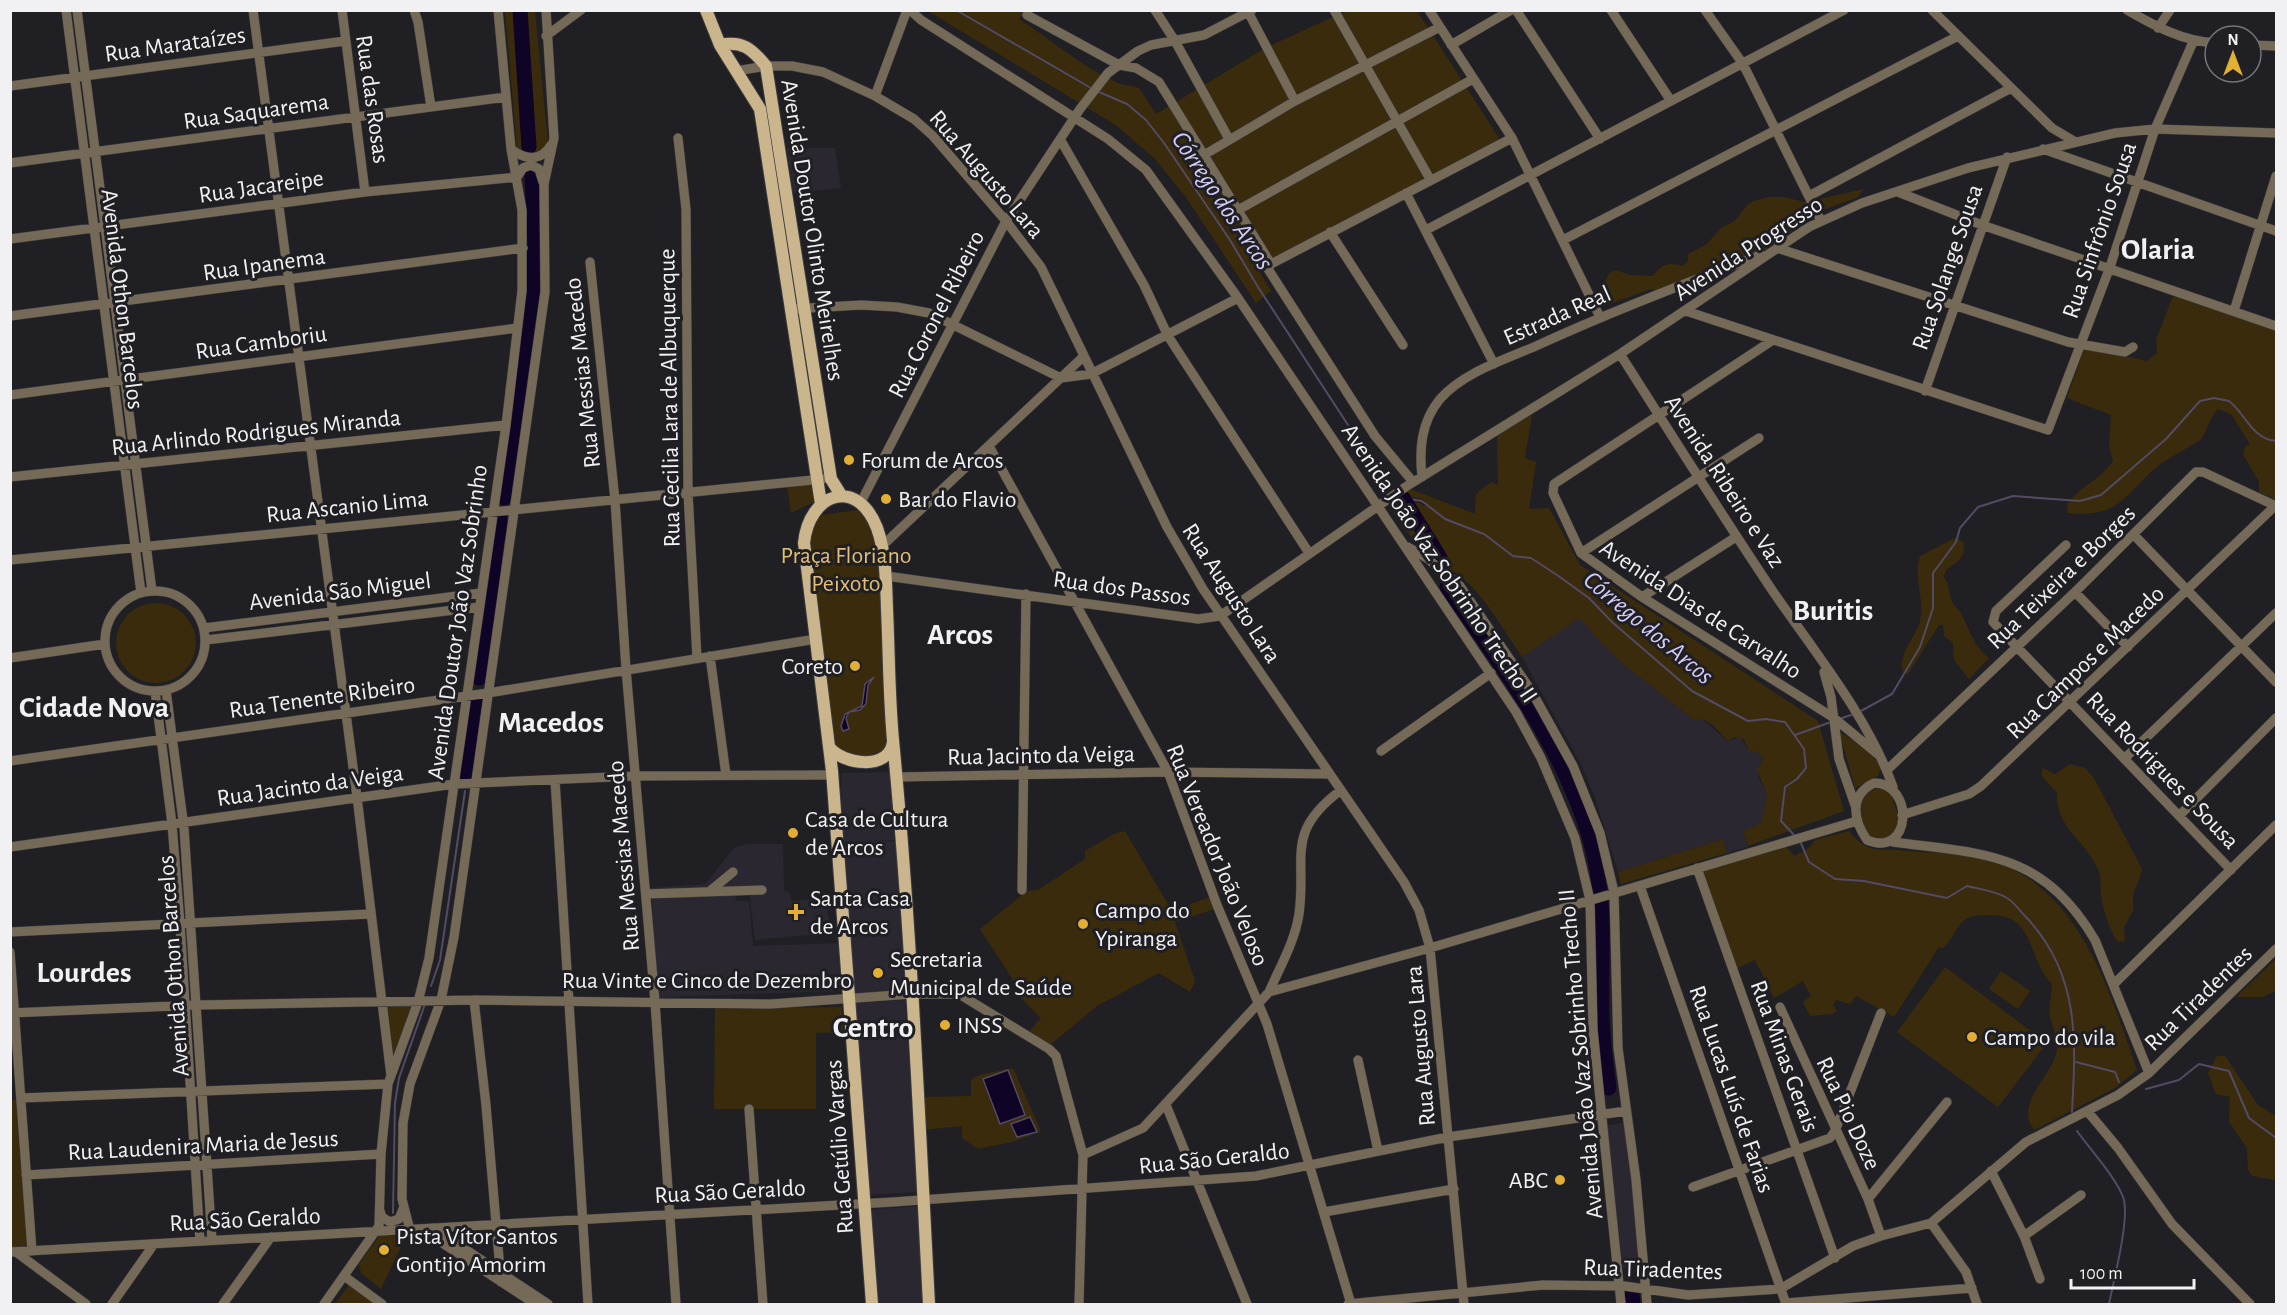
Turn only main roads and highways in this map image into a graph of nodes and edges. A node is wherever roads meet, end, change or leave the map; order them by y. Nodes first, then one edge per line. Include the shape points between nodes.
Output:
1 (706, 10) edge
2 (720, 45) junction
3 (783, 214) junction
4 (825, 479) junction
5 (841, 495) junction
6 (821, 504) junction
7 (893, 740) junction
8 (829, 747) junction
9 (832, 773) junction
10 (898, 775) junction
11 (872, 1305) edge
12 (928, 1305) edge

1 - 2 main road
2 - 3 main road, Avenida Doutor Olinto Meirelhes via 760,109
2 - 3 main road, Avenida Doutor Olinto Meirelhes via 746,45 766,66
3 - 4 main road, Avenida Doutor Olinto Meirelhes
4 - 5 main road, Avenida Doutor Olinto Meirelhes
4 - 6 main road, Avenida Doutor Olinto Meirelhes
5 - 6 main road
5 - 7 main road via 861,502 875,523 882,546
6 - 8 main road via 808,523 804,543
7 - 8 main road via 889,754 880,761 848,760
7 - 10 main road
8 - 9 main road
9 - 10 main road via 843,764 884,764
9 - 11 main road, Rua Getúlio Vargas
10 - 12 main road

